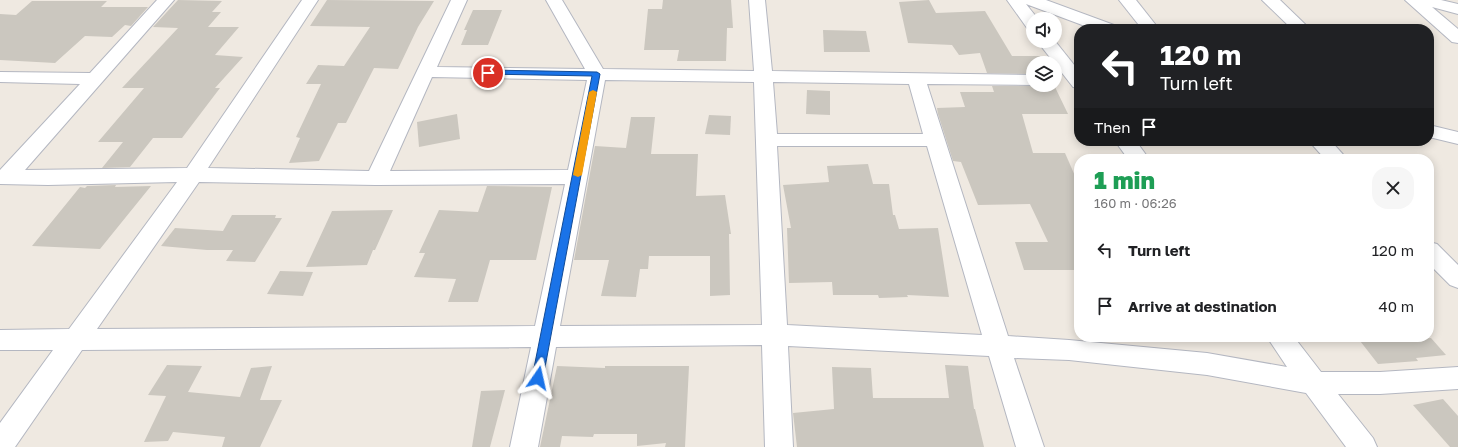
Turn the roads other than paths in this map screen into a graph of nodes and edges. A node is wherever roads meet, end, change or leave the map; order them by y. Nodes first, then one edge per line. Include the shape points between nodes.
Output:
1 (166, 0) edge
2 (310, 0) edge
3 (459, 0) edge
4 (554, 0) edge
5 (757, 0) edge
6 (1015, 0) edge
7 (1031, 0) edge
8 (1127, 0) edge
9 (1270, 0) edge
10 (1413, 0) edge
11 (1421, 0) edge
12 (1458, 9) edge
13 (1026, 15) edge
14 (1095, 24) edge
15 (1146, 24) edge
16 (1296, 24) edge
17 (1458, 38) edge
18 (1051, 48) edge
19 (425, 72) junction
20 (597, 74) junction
21 (0, 76) edge
22 (764, 76) junction
23 (1074, 77) edge
24 (916, 78) junction
25 (96, 79) junction
26 (1026, 80) edge
27 (1062, 81) edge
28 (1074, 82) edge
29 (1434, 132) edge
30 (1458, 138) edge
31 (767, 140) junction
32 (934, 140) junction
33 (1129, 146) edge
34 (1324, 146) edge
35 (1135, 154) edge
36 (1332, 154) edge
37 (193, 175) junction
38 (4, 177) edge
39 (577, 177) junction
40 (376, 178) junction
41 (1434, 255) edge
42 (1458, 279) edge
43 (775, 335) junction
44 (546, 336) junction
45 (0, 340) edge
46 (74, 341) junction
47 (1283, 342) edge
48 (998, 346) junction
49 (1458, 378) edge
50 (1314, 383) junction
51 (0, 445) edge
52 (524, 447) edge
53 (779, 447) edge
54 (1030, 447) edge
55 (1363, 447) edge

1 - 25 street
2 - 37 street
3 - 19 street
4 - 20 street
5 - 22 street
6 - 13 street
7 - 14 street
8 - 15 street
9 - 16 street
10 - 17 street
11 - 12 street
18 - 23 street
19 - 20 street
19 - 40 street
20 - 22 street
20 - 39 street
21 - 25 street
22 - 24 street
22 - 31 street
24 - 26 street
24 - 32 street
25 - 38 street
27 - 28 street
29 - 30 street
31 - 32 street
31 - 43 street
32 - 48 street
33 - 35 street
34 - 36 street
37 - 38 street
37 - 40 street
37 - 46 street
39 - 40 street
39 - 44 street
41 - 42 street
43 - 44 street
43 - 48 street
43 - 53 street
44 - 46 street
44 - 52 street
45 - 46 street
46 - 51 street
47 - 50 street
48 - 50 street via 1069,350 1207,364
48 - 54 street
49 - 50 street via 1380,383
50 - 55 street

